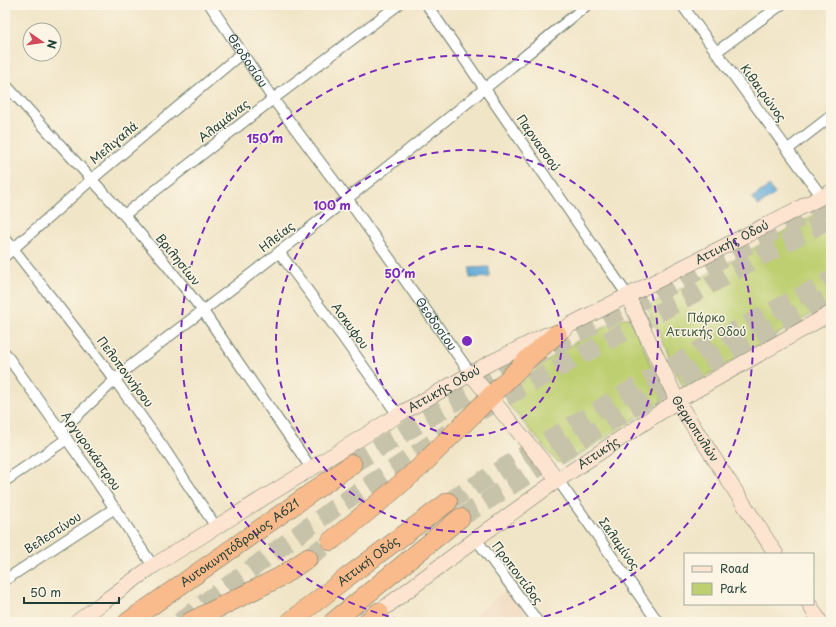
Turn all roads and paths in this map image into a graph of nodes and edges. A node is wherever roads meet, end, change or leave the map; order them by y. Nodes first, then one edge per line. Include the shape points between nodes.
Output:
1 (210, 5) edge
2 (398, 5) edge
3 (427, 5) edge
4 (587, 5) edge
5 (682, 5) edge
6 (781, 5) edge
7 (242, 52) junction
8 (716, 52) junction
9 (5, 84) edge
10 (485, 89) junction
11 (273, 98) junction
12 (831, 116) edge
13 (788, 150) junction
14 (91, 180) junction
15 (827, 195) edge
16 (347, 198) junction
17 (124, 215) junction
18 (5, 238) edge
19 (14, 248) junction
20 (279, 252) junction
21 (5, 256) edge
22 (628, 296) junction
23 (203, 311) junction
24 (831, 313) edge
25 (558, 334) junction
26 (5, 353) edge
27 (471, 374) junction
28 (115, 380) junction
29 (489, 397) junction
30 (677, 401) junction
31 (398, 415) junction
32 (60, 430) junction
33 (67, 439) junction
34 (352, 464) tunnel mouth
35 (311, 468) junction
36 (558, 480) junction
37 (5, 481) edge
38 (448, 502) tunnel mouth
39 (115, 508) junction
40 (460, 518) tunnel mouth
41 (216, 527) junction
42 (476, 539) junction
43 (331, 541) tunnel mouth
44 (775, 553) edge
45 (308, 558) tunnel mouth
46 (153, 566) junction
47 (5, 580) edge
48 (810, 605) edge
49 (373, 619) edge
50 (77, 622) edge
51 (128, 622) edge
52 (190, 622) edge
53 (290, 622) edge
54 (333, 622) edge
55 (538, 622) edge
56 (658, 622) edge
57 (820, 622) edge

1 - 7 street, Θεοδοσίου
2 - 11 street, Αλαμάνας
3 - 10 street, Παρνασσού
4 - 10 street, Ηλείας
5 - 8 street, Κιθαιρώνος
6 - 8 street
7 - 11 street, Θεοδοσίου
7 - 14 street, Μελιγαλά
8 - 13 street, Κιθαιρώνος
9 - 14 street, Βριλησίων
10 - 16 street, Ηλείας
10 - 22 street, Παρνασσού
11 - 16 street, Θεοδοσίου
11 - 17 street, Αλαμάνας
12 - 13 street
13 - 15 street, Κιθαιρώνος
14 - 17 street, Βριλησίων
14 - 19 street, Μελιγαλά
15 - 22 street, Αττικής Οδού
16 - 20 street, Ηλείας
16 - 27 street, Θεοδοσίου
17 - 23 street, Βριλησίων
18 - 19 street, Πελοποννήσου
19 - 21 street, Μελιγαλά
19 - 28 street, Πελοποννήσου
20 - 23 street, Ηλείας
20 - 31 street, Ασκυφου
22 - 25 street, Αττικής Οδού via 570,325
22 - 30 street, Θερμοπυλών
23 - 28 street, Ηλείας
23 - 35 street, Βριλησίων
24 - 30 street, Αττικής
25 - 27 street, Αττικής Οδού via 546,335
25 - 29 highway
26 - 32 street, Αργυροκάστρου
27 - 29 street, Θεοδοσίου
27 - 31 street, Αττικής Οδού
28 - 32 street, Ηλείας
28 - 41 street, Πελοποννήσου
29 - 36 street, Θεοδοσίου
29 - 43 highway via 419,468
30 - 36 street, Αττικής
30 - 44 street, Θερμοπυλών
31 - 35 street, Αττικής Οδού
32 - 33 street, Αργυροκάστρου
33 - 37 street
33 - 39 street, Αργυροκάστρου
34 - 51 highway, Αυτοκινητόδρομος Α621
35 - 41 street, Αττικής Οδού
36 - 42 street, Αττικής
36 - 56 street, Σαλαμίνος
38 - 53 highway, Αττική Οδός
39 - 46 street, Αργυροκάστρου
39 - 47 street, Βελεστίνου
40 - 54 highway
41 - 46 street, Αττικής Οδού
42 - 49 street, Αττικής
42 - 55 street, Προποντίδος
45 - 52 highway via 280,577
46 - 50 street, Αττικής Οδού
48 - 57 street

